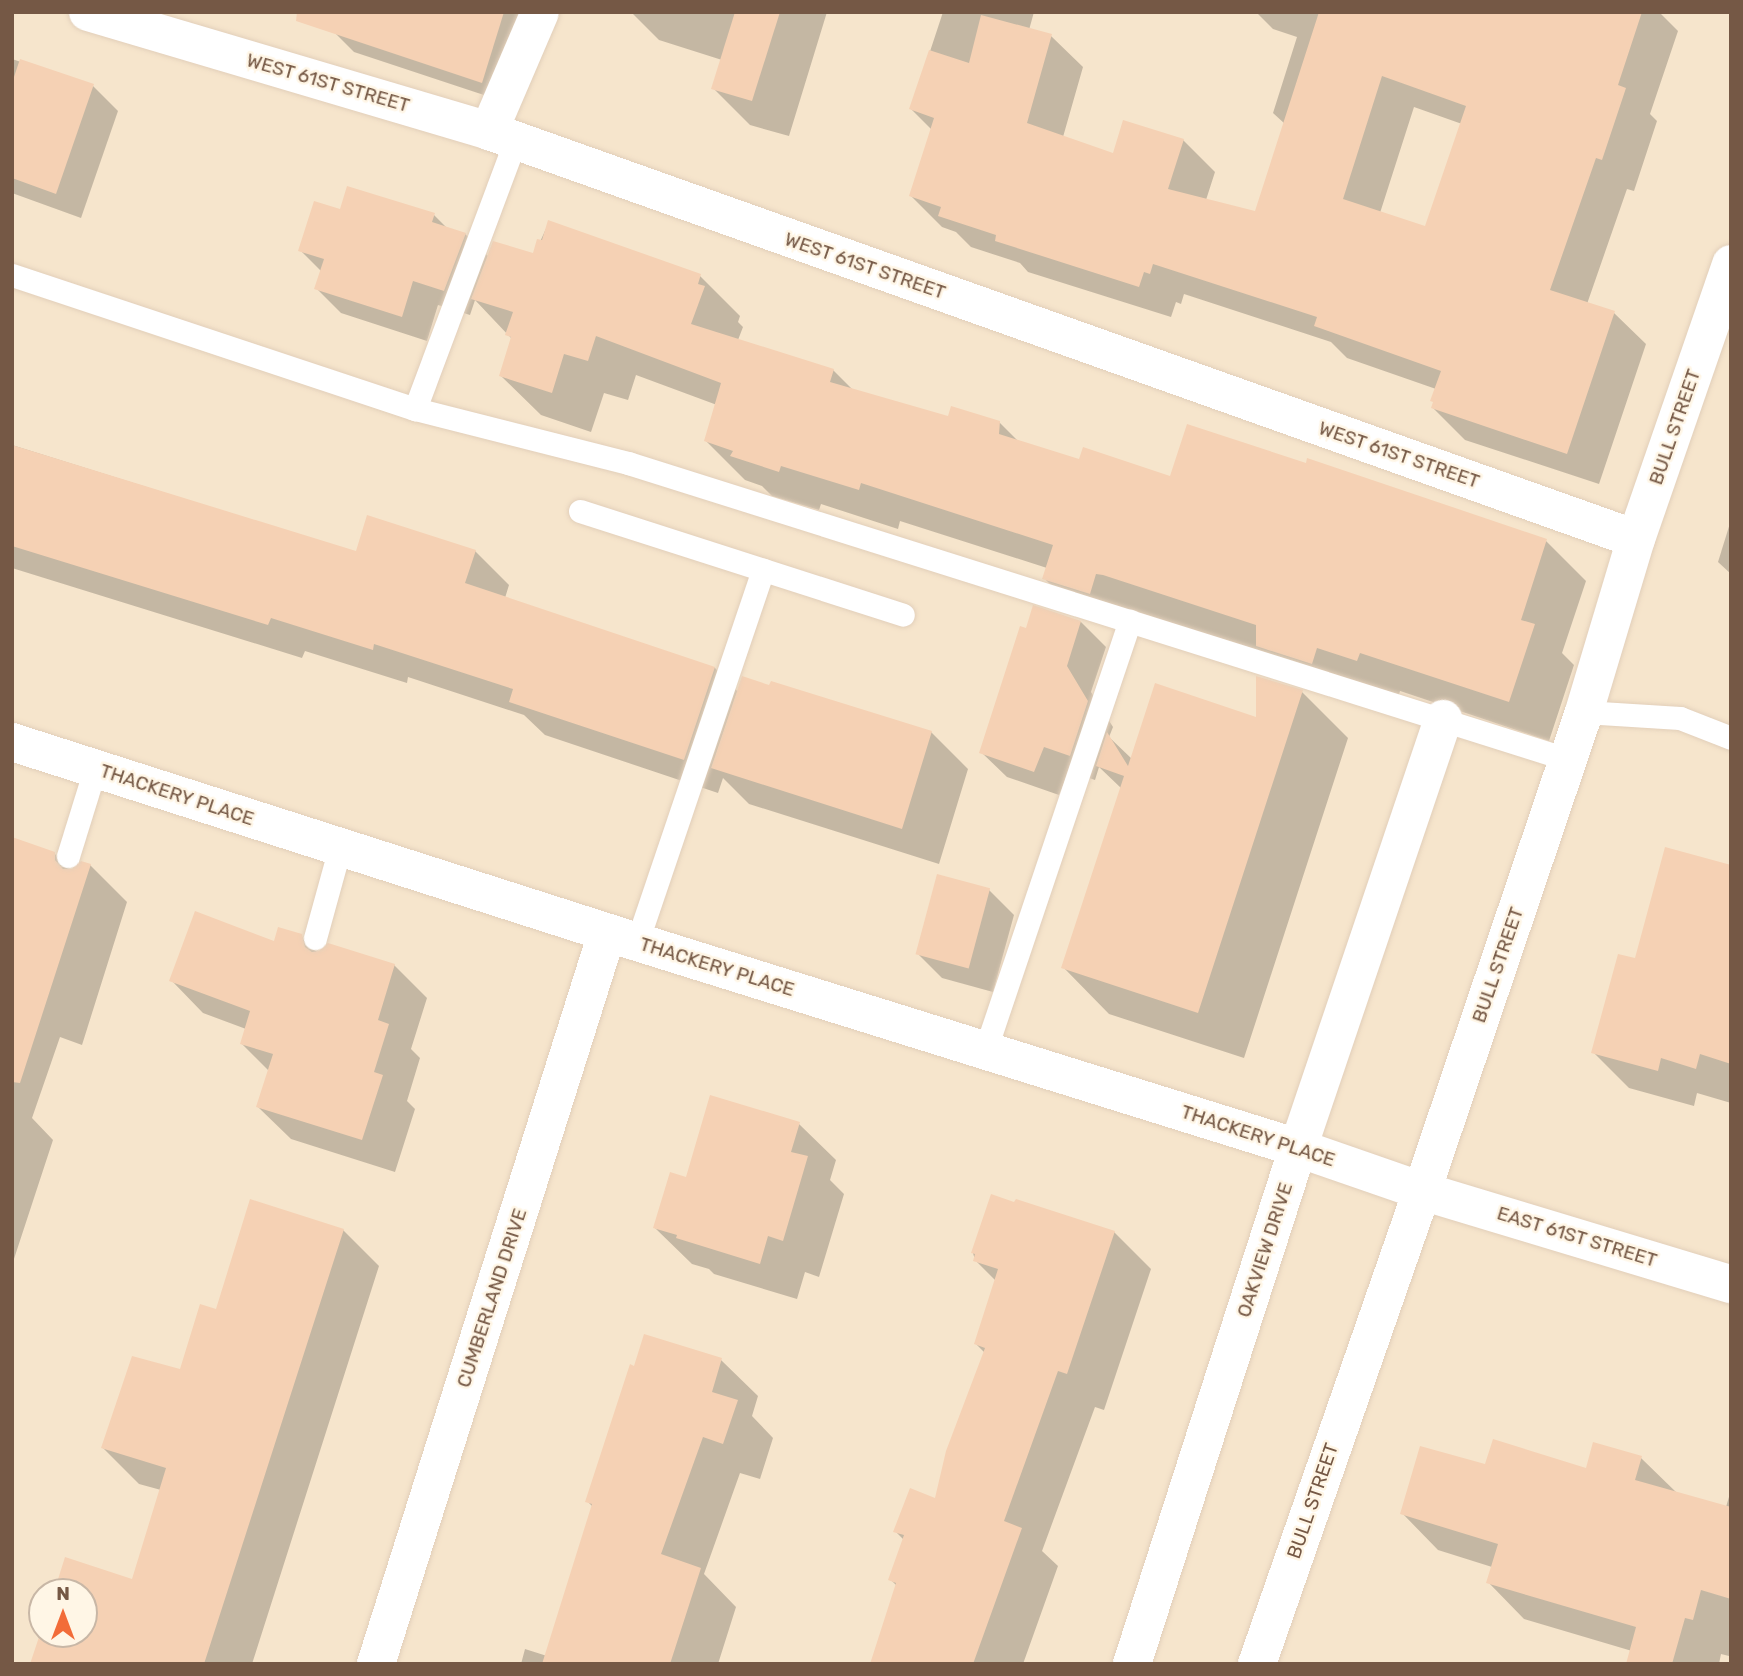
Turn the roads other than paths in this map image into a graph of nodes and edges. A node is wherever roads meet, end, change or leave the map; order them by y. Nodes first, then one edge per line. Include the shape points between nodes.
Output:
1 (88, 12) edge
2 (540, 12) edge
3 (502, 137) junction
4 (1731, 264) edge
5 (12, 275) edge
6 (1725, 304) edge
7 (415, 409) junction
8 (580, 511) dead end
9 (1636, 538) junction
10 (762, 570) junction
11 (903, 615) dead end
12 (1130, 621) junction
13 (1584, 712) junction
14 (1443, 719) junction
15 (1731, 738) edge
16 (12, 742) edge
17 (1567, 759) junction
18 (95, 769) junction
19 (340, 847) junction
20 (68, 856) dead end
21 (622, 937) junction
22 (315, 939) dead end
23 (985, 1051) junction
24 (1298, 1148) junction
25 (1422, 1191) junction
26 (1731, 1284) edge
27 (1263, 1662) edge
28 (376, 1664) edge
29 (1132, 1664) edge

1 - 3 street, WEST 61ST STREET
2 - 3 street
3 - 7 lane
3 - 9 street, WEST 61ST STREET
4 - 6 street, BULL STREET
5 - 7 lane
6 - 9 street, BULL STREET
7 - 12 lane via 628,463
8 - 10 lane
9 - 13 street, BULL STREET
10 - 11 lane
10 - 21 lane
12 - 14 lane
12 - 23 lane
13 - 15 lane via 1680,718
13 - 17 street, BULL STREET
14 - 17 lane
14 - 24 street, OAKVIEW DRIVE
16 - 18 street, THACKERY PLACE
17 - 25 street, BULL STREET
18 - 19 street, THACKERY PLACE
18 - 20 lane
19 - 21 street, THACKERY PLACE
19 - 22 lane
21 - 23 street, THACKERY PLACE
21 - 28 street, CUMBERLAND DRIVE
23 - 24 street, THACKERY PLACE
24 - 25 street, THACKERY PLACE
24 - 29 street, OAKVIEW DRIVE
25 - 26 street, EAST 61ST STREET
25 - 27 street, BULL STREET

